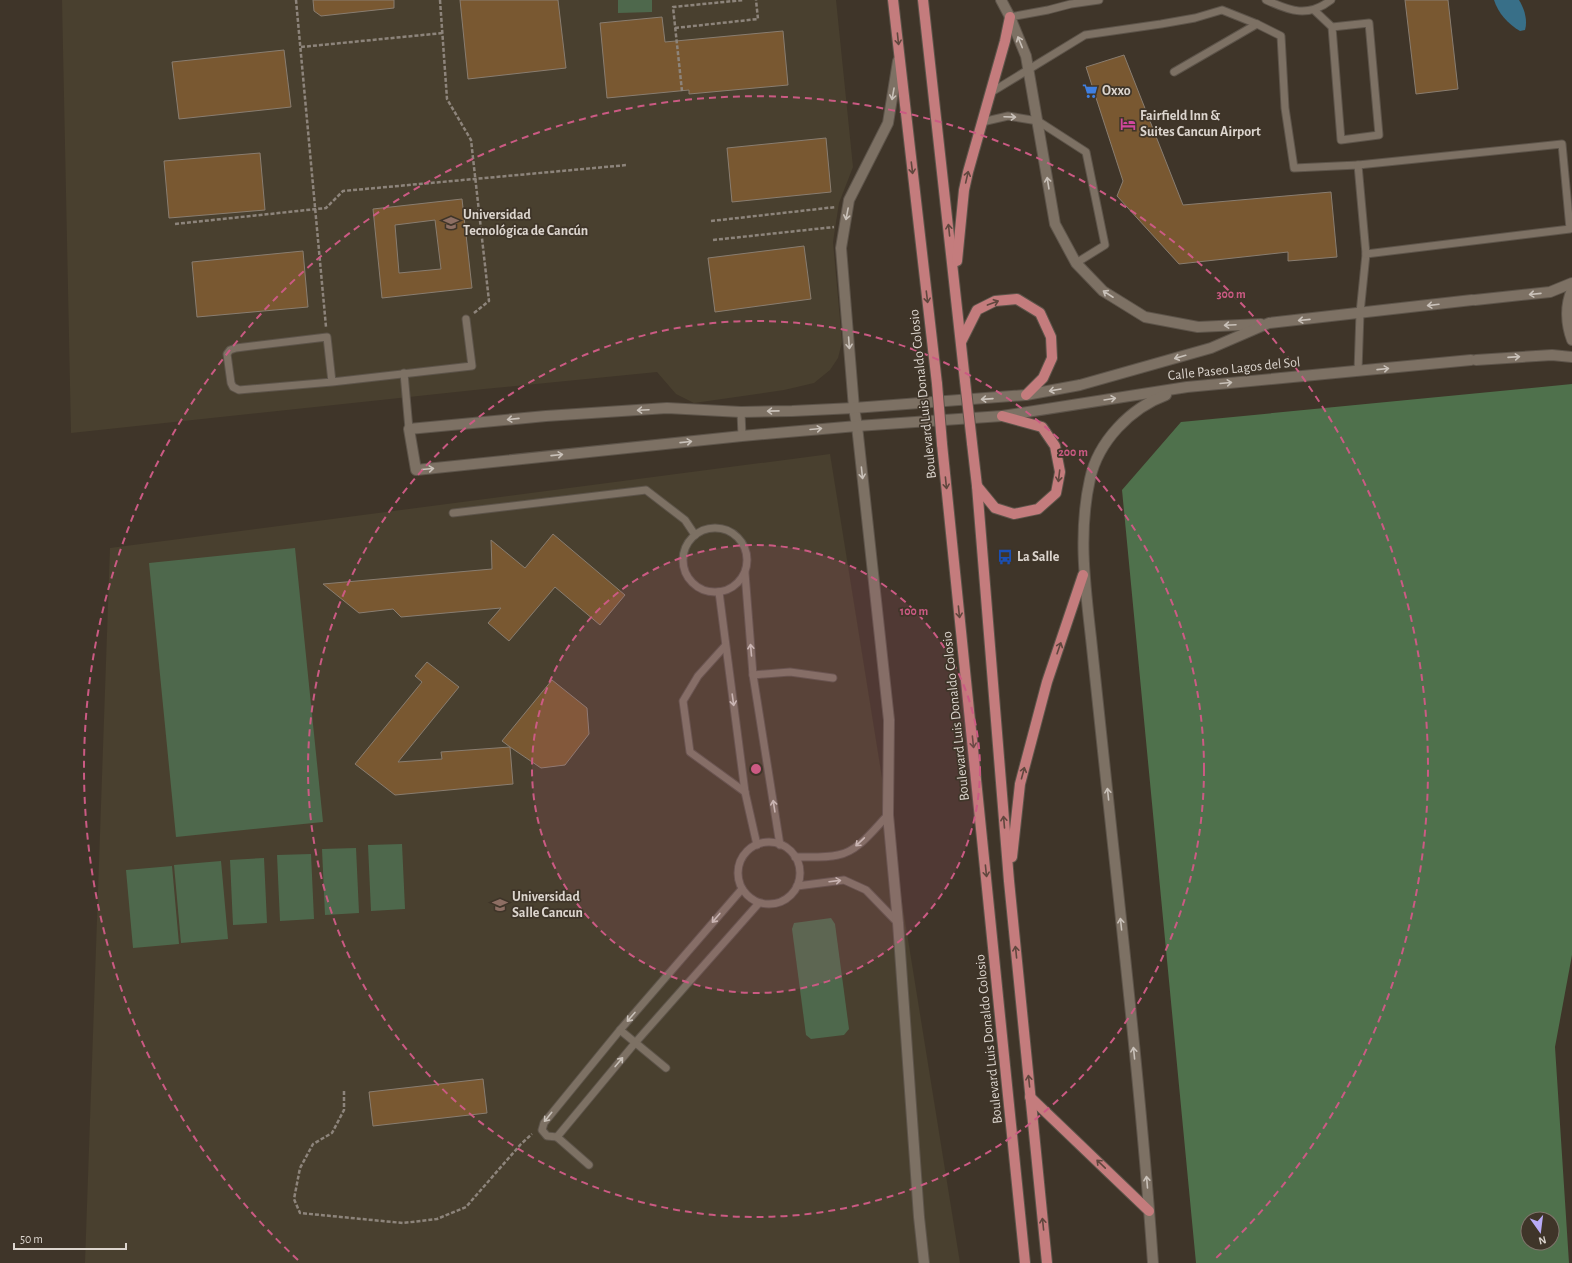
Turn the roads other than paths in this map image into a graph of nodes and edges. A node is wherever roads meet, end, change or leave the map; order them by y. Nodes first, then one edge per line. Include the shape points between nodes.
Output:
1 (894, 0) edge
2 (923, 0) edge
3 (1001, 0) edge
4 (1099, 0) edge
5 (1266, 0) edge
6 (1272, 0) edge
7 (1331, 0) edge
8 (1283, 8) junction
9 (1314, 10) junction
10 (1010, 17) junction
11 (1257, 24) junction
12 (1332, 27) junction
13 (899, 56) junction
14 (1028, 70) junction
15 (1174, 72) dead end
16 (990, 94) junction
17 (1038, 121) junction
18 (982, 122) junction
19 (1358, 165) junction
20 (1366, 254) junction
21 (1076, 263) junction
22 (1572, 283) edge
23 (955, 285) junction
24 (1572, 290) edge
25 (1360, 313) junction
26 (466, 319) road end
27 (1269, 323) junction
28 (1572, 340) edge
29 (961, 342) junction
30 (1572, 357) edge
31 (1358, 371) junction
32 (404, 373) junction
33 (332, 382) junction
34 (1187, 387) junction
35 (1026, 394) junction
36 (854, 408) junction
37 (741, 412) junction
38 (1002, 416) junction
39 (857, 426) junction
40 (409, 430) junction
41 (742, 436) junction
42 (978, 486) junction
43 (453, 513) dead end
44 (695, 535) junction
45 (745, 573) junction
46 (1083, 575) junction
47 (719, 592) junction
48 (725, 646) junction
49 (753, 675) junction
50 (833, 678) dead end
51 (745, 792) junction
52 (888, 815) junction
53 (757, 845) junction
54 (780, 845) junction
55 (795, 857) junction
56 (1009, 881) junction
57 (797, 886) junction
58 (742, 889) junction
59 (759, 902) junction
60 (898, 923) junction
61 (620, 1030) junction
62 (635, 1043) junction
63 (666, 1068) dead end
64 (1030, 1096) junction
65 (557, 1137) junction
66 (589, 1165) dead end
67 (1149, 1211) junction
68 (924, 1263) edge
69 (1025, 1263) edge
70 (1047, 1263) edge
71 (1153, 1263) edge

1 -> 13 main road, Boulevard Luis Donaldo Colosio
23 -> 2 main road
3 - 10 street
4 - 10 lane
5 - 8 lane
6 - 8 lane
7 - 9 lane
8 - 9 lane via 1304,12
9 - 12 lane
14 -> 10 street via 1026,56
10 - 16 main road
11 - 14 lane via 1222,10 1195,18 1085,35
11 - 15 lane
11 - 19 lane via 1281,36 1285,108 1294,168
12 - 12 lane via 1341,140 1379,135 1369,23
13 -> 36 street via 888,123 849,200 841,248
13 -> 69 main road, Boulevard Luis Donaldo Colosio, bridge via 937,384
14 - 16 lane
14 - 17 street
16 - 18 main road
18 -> 17 lane via 1008,116
21 -> 17 street via 1054,224
17 - 21 lane via 1086,152 1105,245
23 -> 18 main road via 964,190
19 - 20 lane
19 - 20 lane via 1562,144 1568,190 1570,229
20 - 25 lane
27 -> 21 street via 1198,327 1145,317 1103,291
22 -> 25 street, Calle Paseo Lagos del Sol via 1550,292
23 - 29 main road
24 - 28 street via 1567,307 1567,321
25 -> 27 street, Calle Paseo Lagos del Sol
25 - 31 lane
26 - 32 lane via 472,366
27 -> 35 street, Calle Paseo Lagos del Sol via 1211,348 1080,385
29 -> 35 main road via 977,310 995,301 1017,299 1040,313 1051,337 1052,358 1043,378
29 - 42 main road, bridge
31 -> 30 street, Calle Paseo Lagos del Sol via 1473,360 1552,355
34 -> 31 street, Calle Paseo Lagos del Sol
32 - 33 lane
32 - 40 lane
33 - 33 lane via 327,337 236,348 227,354 231,383 239,390
38 -> 34 street, Calle Paseo Lagos del Sol
34 - 46 street via 1154,399 1126,418 1105,442 1090,477 1084,515
35 -> 36 street, Calle Paseo Lagos del Sol
36 -> 37 street, Calle Paseo Lagos del Sol
36 - 39 street
37 -> 40 street, Calle Paseo Lagos del Sol via 659,409 546,416
37 - 41 lane
38 - 39 street, Calle Paseo Lagos del Sol
38 -> 42 main road via 1042,427 1055,446 1060,472 1056,493 1038,509 1014,514 995,508
41 -> 39 street, Calle Paseo Lagos del Sol
39 -> 52 street via 889,720
40 -> 41 street, Calle Paseo Lagos del Sol via 416,470
56 -> 42 main road
43 - 44 lane via 646,490 685,520
44 - 45 lane via 715,528 735,534 746,552 748,562
44 - 47 lane via 684,552 685,572 699,588
45 - 47 lane via 735,586
49 -> 45 lane
56 -> 46 main road via 1020,784 1047,682
67 -> 46 street via 1115,863
47 - 48 lane
48 -> 51 lane
48 - 51 lane via 698,676 684,701 689,745 690,752
49 - 50 lane via 790,672
54 -> 49 lane
51 - 53 lane
52 -> 55 lane via 848,852 839,855
52 - 60 street
53 - 54 lane
53 - 58 lane via 748,850 738,869
54 - 55 lane
55 - 57 lane via 799,871
64 -> 56 main road
57 - 59 lane via 792,894 777,903
57 -> 60 lane via 844,880 866,890
58 - 59 lane via 746,895
58 -> 61 lane
59 - 62 lane
60 - 68 street
61 - 62 lane
61 -> 65 lane via 544,1122 542,1130 547,1136
62 - 63 lane
65 -> 62 lane
67 -> 64 main road
70 -> 64 main road
65 - 66 lane
67 - 71 street

